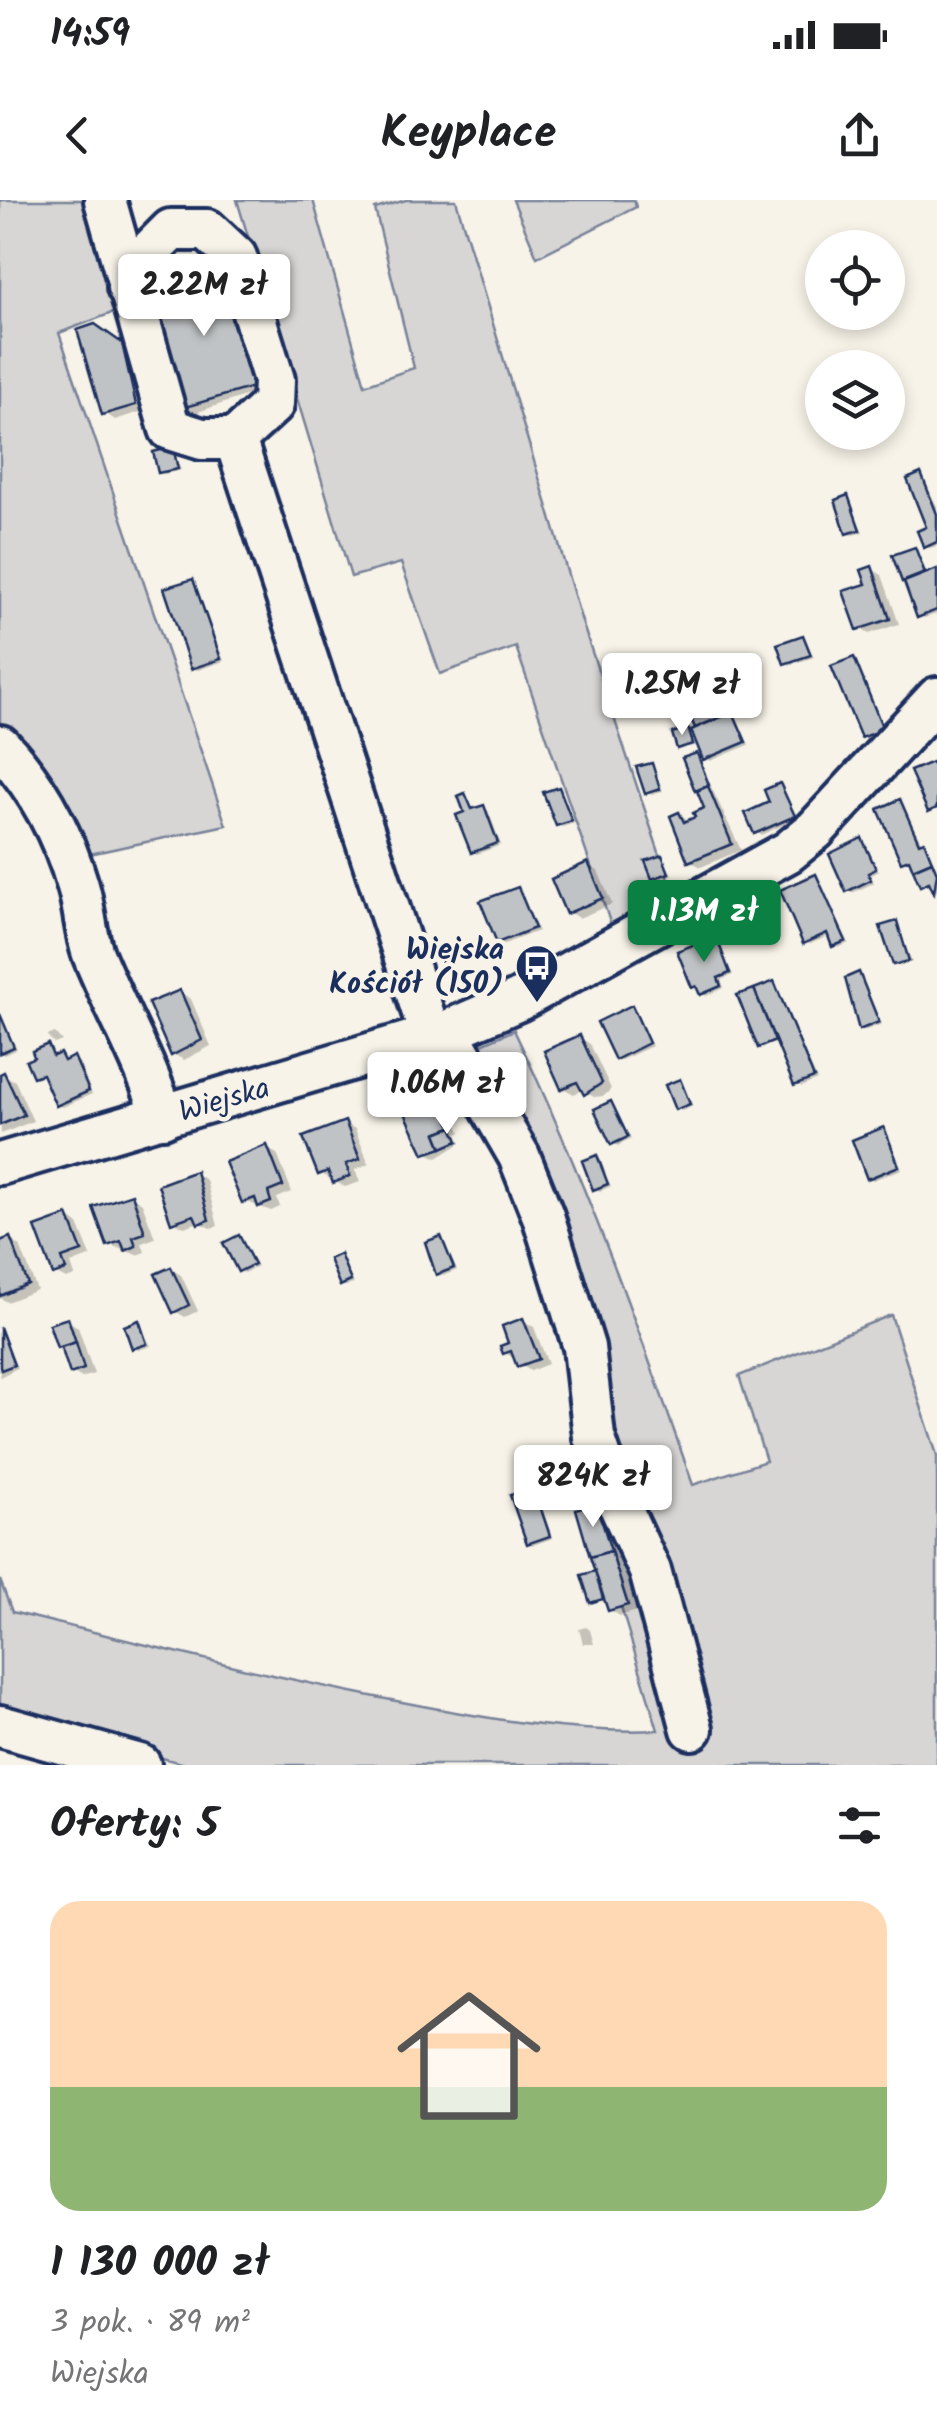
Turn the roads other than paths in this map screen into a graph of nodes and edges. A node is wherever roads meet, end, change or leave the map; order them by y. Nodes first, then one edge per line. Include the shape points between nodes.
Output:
1 (105, 200) edge
2 (128, 287) junction
3 (236, 439) junction
4 (937, 698) edge
5 (0, 746) edge
6 (439, 1034) junction
7 (163, 1116) junction
8 (0, 1164) edge
9 (0, 1726) edge
10 (692, 1729) dead end
11 (140, 1765) edge

1 - 2 street
2 - 3 street via 170,428 202,439
2 - 3 street via 143,258 172,230 207,230 236,258 274,380 273,404
3 - 6 street
4 - 6 street, Wiejska via 788,852 520,1000
5 - 7 street via 37,791 53,825 79,888 95,958
6 - 7 street, Wiejska
6 - 10 street via 518,1156 543,1216 584,1348 594,1437 650,1572
7 - 8 street, Wiejska
9 - 11 street

